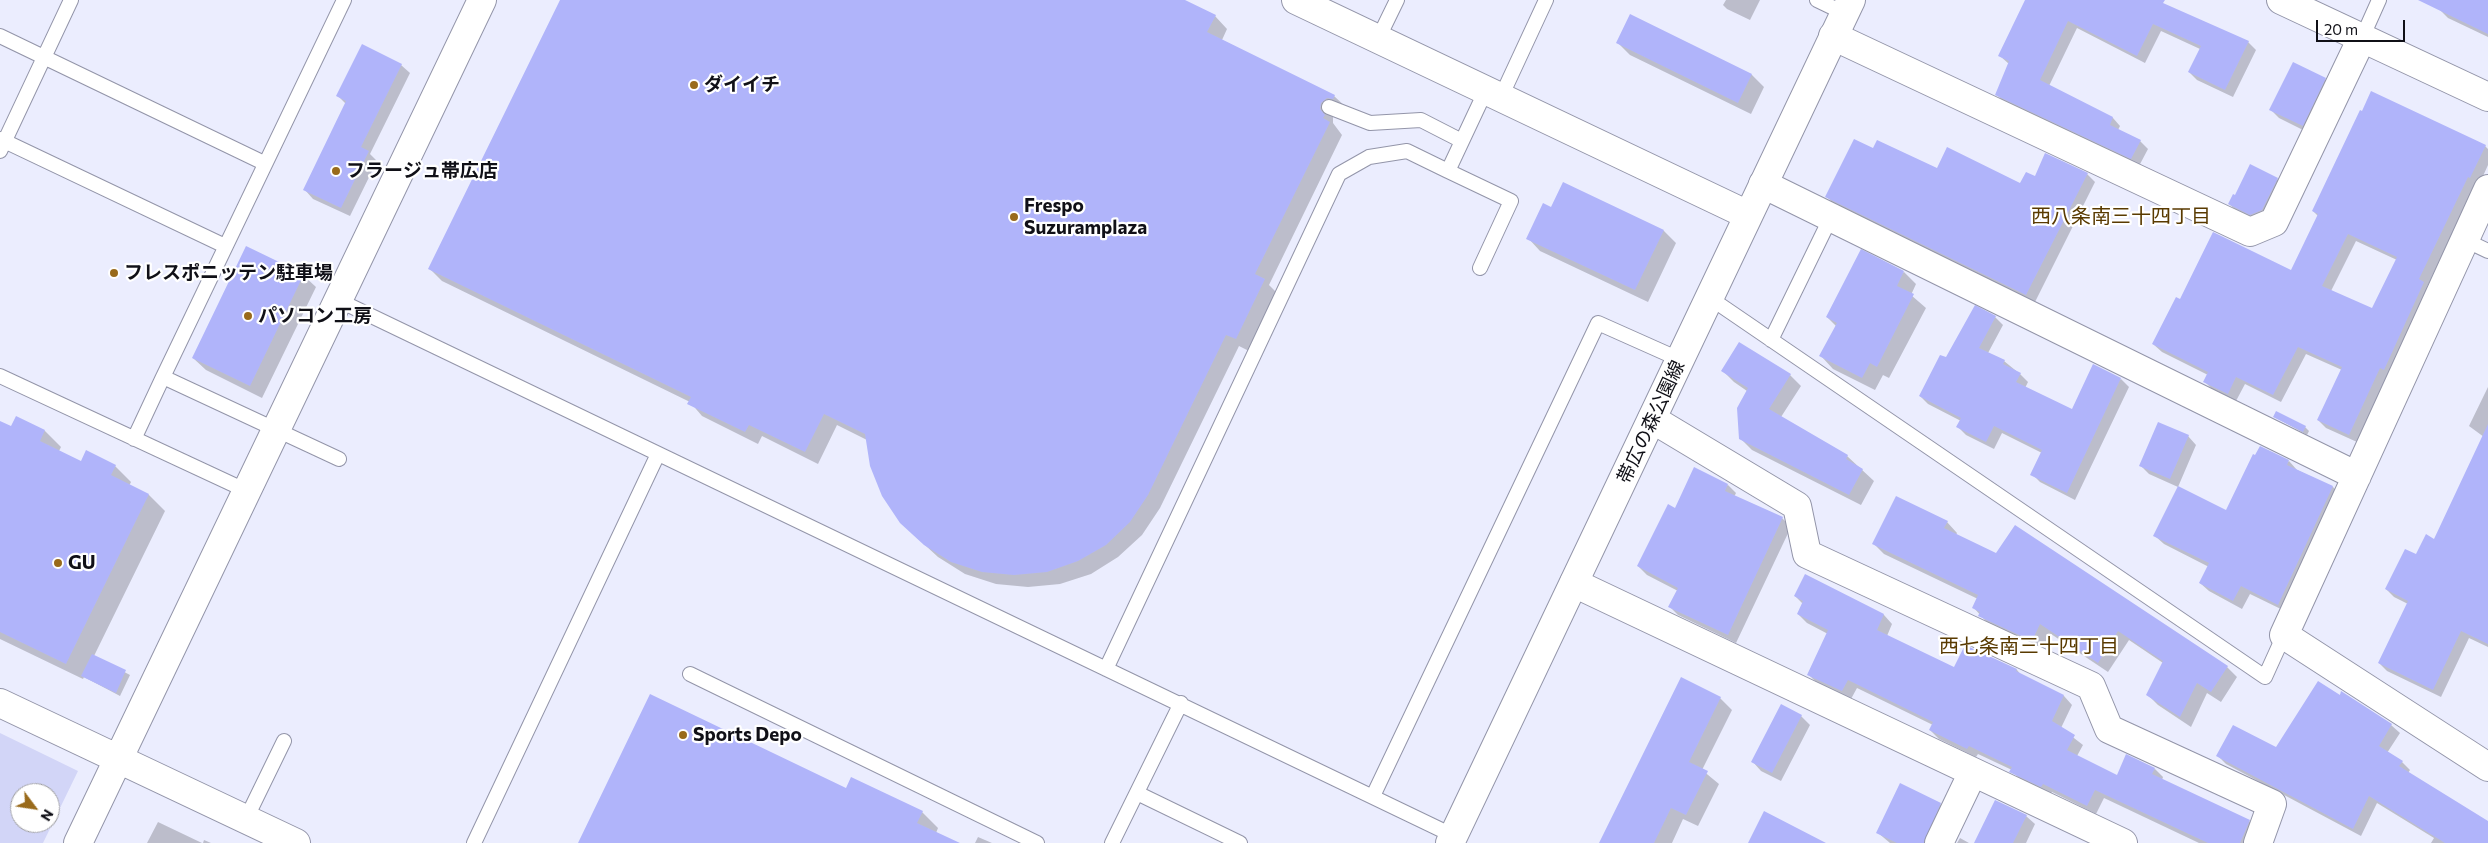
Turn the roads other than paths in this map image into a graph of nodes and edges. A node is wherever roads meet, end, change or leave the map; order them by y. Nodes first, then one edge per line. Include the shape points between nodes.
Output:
1 (71, 0) edge
2 (344, 0) edge
3 (482, 0) edge
4 (1296, 0) edge
5 (1397, 0) edge
6 (1546, 0) edge
7 (1817, 0) edge
8 (2281, 0) edge
9 (2380, 0) edge
10 (1843, 16) edge
11 (0, 36) edge
12 (2362, 38) junction
13 (1378, 39) junction
14 (44, 57) junction
15 (1494, 94) junction
16 (2488, 97) edge
17 (1329, 107) dead end
18 (1462, 141) junction
19 (2, 144) edge
20 (264, 163) junction
21 (1448, 171) junction
22 (1763, 184) junction
23 (2488, 189) edge
24 (1748, 215) junction
25 (1831, 217) junction
26 (2476, 245) edge
27 (225, 246) junction
28 (1480, 268) dead end
29 (1710, 298) junction
30 (338, 300) junction
31 (1770, 340) junction
32 (1681, 360) junction
33 (0, 376) edge
34 (163, 377) junction
35 (1652, 419) junction
36 (275, 431) junction
37 (134, 439) junction
38 (658, 454) junction
39 (339, 459) dead end
40 (2357, 476) junction
41 (247, 491) junction
42 (1574, 583) junction
43 (2284, 635) junction
44 (1106, 669) junction
45 (690, 674) dead end
46 (0, 703) edge
47 (1181, 703) junction
48 (284, 741) dead end
49 (120, 758) junction
50 (2488, 767) edge
51 (1973, 772) junction
52 (1137, 793) junction
53 (1373, 796) junction
54 (246, 819) junction
55 (1452, 841) edge
56 (78, 843) edge
57 (296, 843) edge
58 (474, 843) edge
59 (1037, 843) edge
60 (1112, 843) edge
61 (1240, 843) edge
62 (1939, 843) edge
63 (2124, 843) edge
64 (2258, 843) edge

1 - 14 lane
2 - 20 lane
3 - 30 street
4 - 13 street
5 - 13 lane
6 - 15 lane
7 - 10 lane
8 - 12 street
9 - 12 lane
10 - 12 street via 2250,232 2274,222
10 - 22 street, 帯広の森公園線
11 - 14 lane
12 - 16 street
13 - 15 street
14 - 19 lane
14 - 20 lane
15 - 18 lane
15 - 24 street
17 - 18 lane via 1370,123 1421,120
18 - 21 lane
19 - 27 lane
20 - 27 lane
21 - 28 lane via 1511,201
21 - 44 lane via 1407,151 1369,157 1339,174
22 - 24 street, 帯広の森公園線
22 - 25 street
23 - 26 street
24 - 29 street, 帯広の森公園線
25 - 31 lane
25 - 40 street
26 - 40 street
27 - 34 lane
29 - 31 lane
29 - 32 street, 帯広の森公園線
30 - 36 street
30 - 38 lane
31 - 43 lane via 2265,677
32 - 35 street, 帯広の森公園線
32 - 53 lane via 1598,323
33 - 37 lane
34 - 36 lane
34 - 37 lane
35 - 42 street, 帯広の森公園線
35 - 64 street via 1797,506 1807,554 2090,686 2109,729 2272,804
36 - 39 lane
36 - 41 street
37 - 41 lane
38 - 44 lane
38 - 58 lane
40 - 43 street
41 - 49 street
42 - 51 street
42 - 55 street, 帯広の森公園線
43 - 50 street
44 - 47 lane
45 - 59 lane
46 - 49 street
47 - 52 lane
47 - 53 lane
48 - 54 lane
49 - 54 street
49 - 56 street
51 - 62 street
51 - 63 street
52 - 60 lane
52 - 61 lane
53 - 55 lane
54 - 57 street

